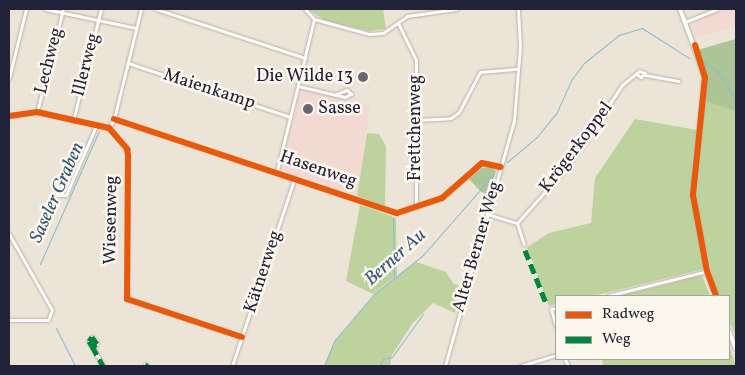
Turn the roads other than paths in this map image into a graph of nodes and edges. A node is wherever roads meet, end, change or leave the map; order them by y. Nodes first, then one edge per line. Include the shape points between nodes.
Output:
1 (26, 9) edge
2 (45, 9) edge
3 (101, 9) edge
4 (141, 9) edge
5 (156, 9) edge
6 (306, 9) edge
7 (457, 9) edge
8 (518, 9) edge
9 (680, 9) edge
10 (718, 9) edge
11 (63, 10) edge
12 (420, 11) edge
13 (314, 19) junction
14 (98, 20) junction
15 (685, 22) junction
16 (398, 23) junction
17 (136, 28) junction
18 (305, 58) junction
19 (128, 63) junction
20 (518, 69) junction
21 (9, 78) edge
22 (678, 81) dead end
23 (298, 86) junction
24 (336, 94) dead end
25 (37, 112) junction
26 (9, 116) edge
27 (290, 117) junction
28 (114, 118) junction
29 (73, 120) junction
30 (416, 120) junction
31 (96, 126) junction
32 (108, 128) junction
33 (501, 167) junction
34 (277, 171) junction
35 (295, 178) junction
36 (52, 185) dead end
37 (416, 207) junction
38 (487, 214) junction
39 (517, 223) junction
40 (9, 234) edge
41 (524, 244) dead end
42 (707, 271) junction
43 (611, 295) edge
44 (716, 295) edge
45 (555, 308) edge
46 (9, 320) edge
47 (555, 322) edge
48 (730, 334) edge
49 (242, 337) junction
50 (92, 346) dead end
51 (736, 349) edge
52 (555, 355) edge
53 (103, 366) edge
54 (234, 366) edge
55 (445, 366) edge
56 (520, 366) edge

1 - 21 street
2 - 11 street
3 - 14 street, Illerweg
4 - 17 street
5 - 18 street
6 - 13 street
7 - 12 street
8 - 20 street, Alter Berner Weg
9 - 15 street
10 - 15 street
11 - 14 street
11 - 25 street, Lechweg
12 - 16 street
13 - 16 street via 369,34 383,33
13 - 18 street
14 - 17 street
14 - 29 street, Illerweg
15 - 42 street via 705,77 693,195
16 - 30 street, Frettchenweg via 416,60
17 - 19 street
18 - 23 street
19 - 27 street, Maienkamp
19 - 28 street
20 - 30 street via 480,72 459,112 451,118
20 - 33 street, Alter Berner Weg via 514,122
22 - 39 street, Krögerkoppel via 645,75 642,70 622,85 561,175
23 - 24 street
23 - 27 street
25 - 26 street
25 - 29 street
27 - 34 street
28 - 32 street
28 - 34 street, Hasenweg
29 - 31 street
30 - 37 street, Frettchenweg
31 - 32 street
31 - 36 street via 66,194 58,195
32 - 49 street, Wiesenweg via 127,149 128,156 127,299
33 - 37 street, Hasenweg via 482,163 442,198
33 - 38 street, Alter Berner Weg
34 - 35 street, Hasenweg
35 - 37 street, Hasenweg via 394,212
35 - 49 street, Kätnerweg
38 - 39 street
38 - 55 street, Alter Berner Weg
39 - 41 street
40 - 46 street via 52,310 48,320
42 - 43 street
42 - 44 street
45 - 47 street via 552,309
48 - 51 street
49 - 54 street, Kätnerweg
50 - 53 street
52 - 56 street

